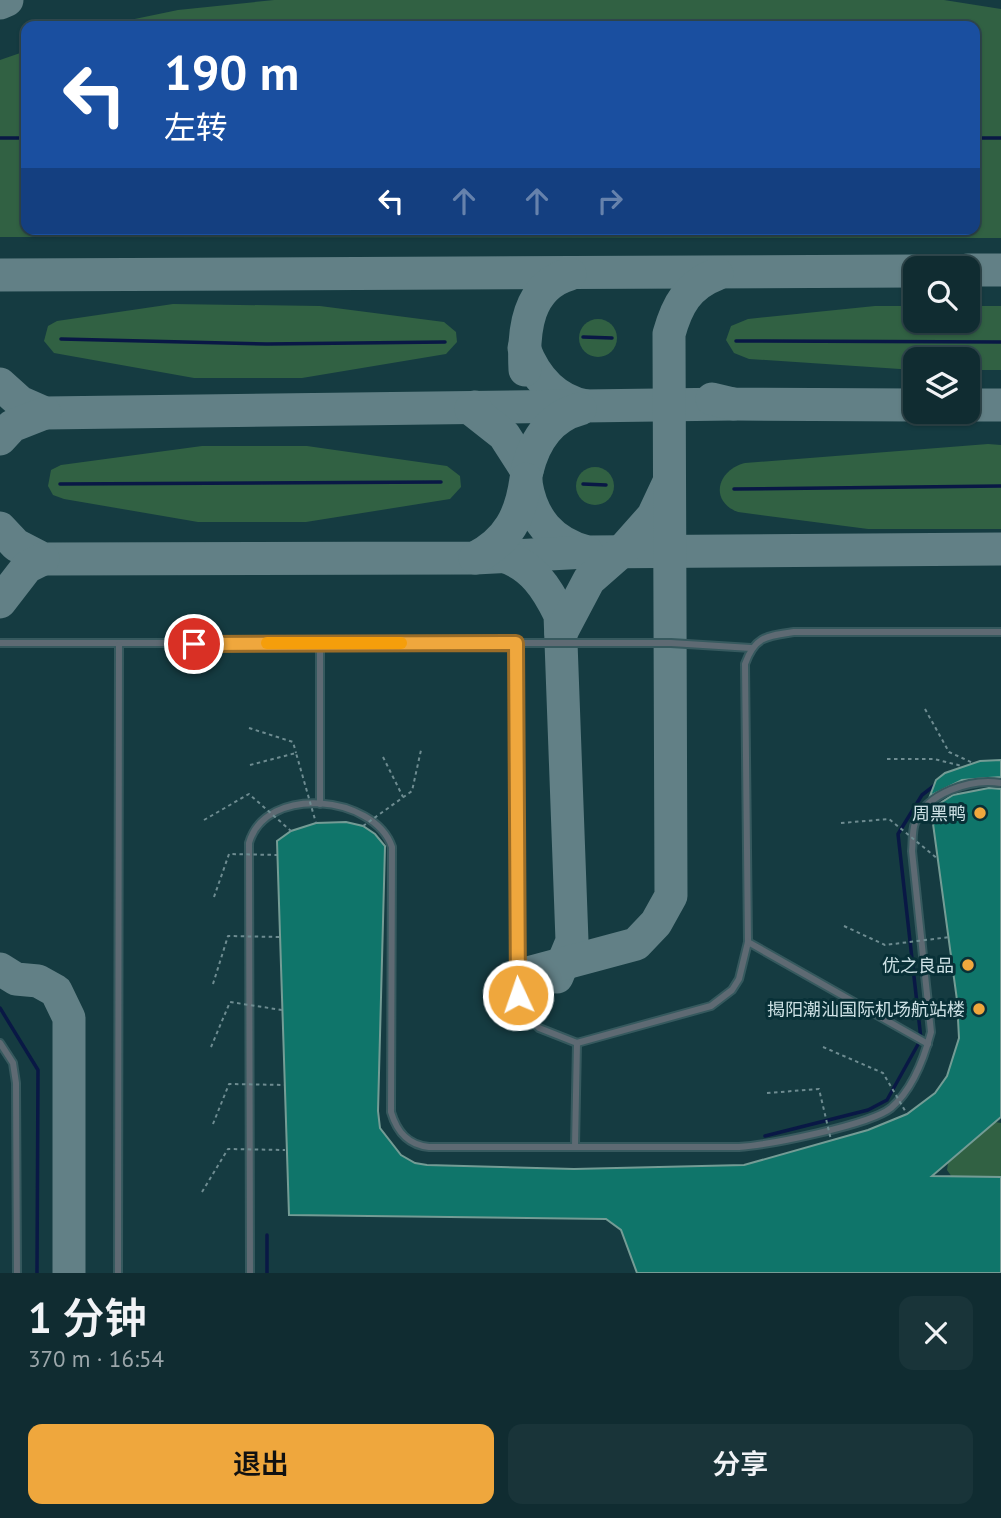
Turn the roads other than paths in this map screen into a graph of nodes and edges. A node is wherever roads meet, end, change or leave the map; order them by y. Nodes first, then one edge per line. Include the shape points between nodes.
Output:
1 (1001, 632) edge
2 (0, 643) edge
3 (320, 643) junction
4 (516, 643) junction
5 (119, 645) junction
6 (751, 648) junction
7 (1001, 783) edge
8 (320, 804) junction
9 (748, 942) junction
10 (0, 1043) edge
11 (577, 1043) junction
12 (928, 1044) junction
13 (575, 1146) junction
14 (17, 1273) edge
15 (118, 1273) edge
16 (250, 1273) edge

1 - 6 lane via 794,632 767,636
2 - 5 lane
3 - 4 lane
3 - 5 lane
3 - 8 lane
4 - 6 lane
4 - 11 lane via 518,995 539,1028
5 - 15 lane
6 - 9 lane via 746,664
7 - 12 lane via 947,792 924,807 914,825 912,851 931,1032
8 - 13 lane via 370,819 388,836 392,847 391,1112 395,1126 417,1146
8 - 16 lane via 295,806 265,818 249,843
9 - 11 lane via 739,979 710,1006
9 - 12 lane
10 - 14 lane via 13,1063 16,1083
11 - 13 lane
12 - 13 lane via 905,1095 888,1110 868,1118 764,1145

